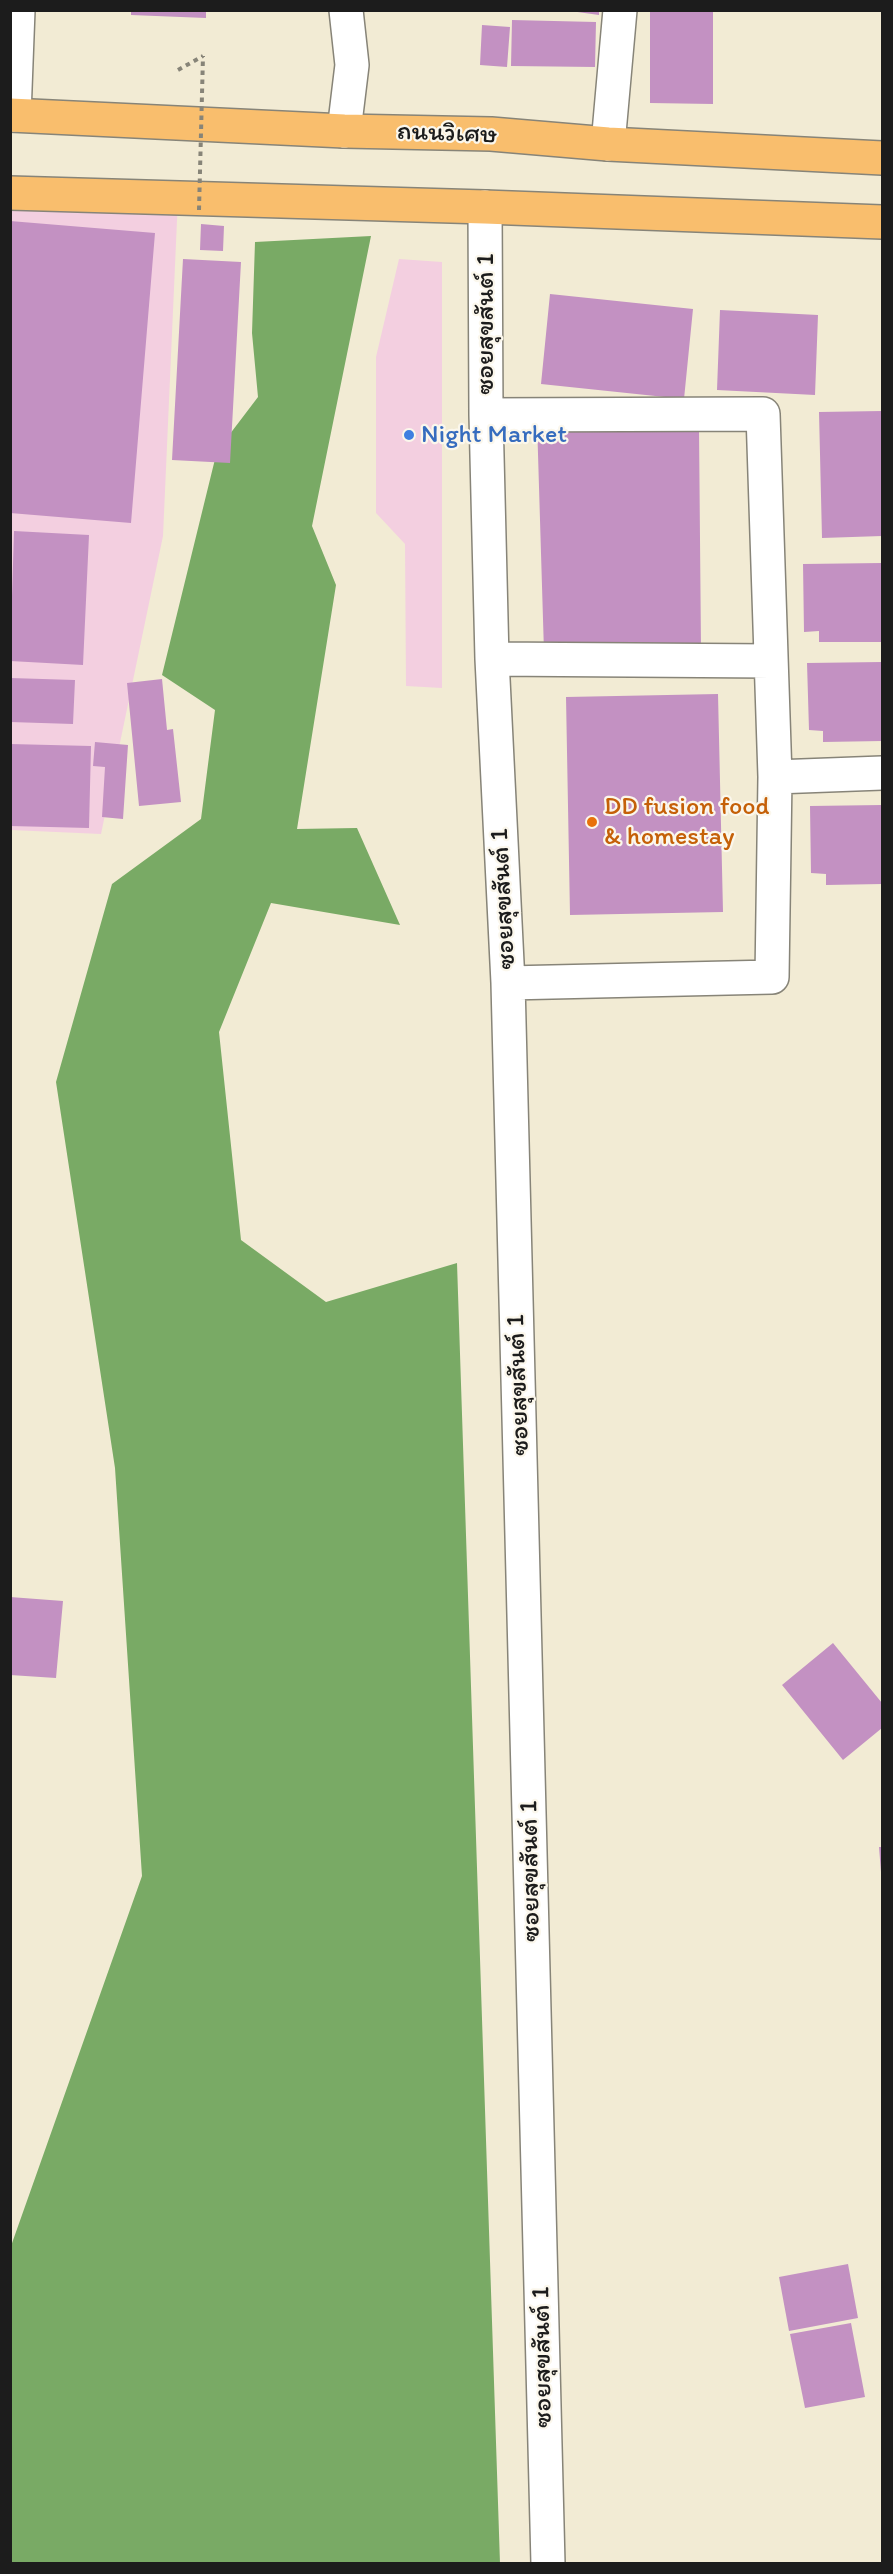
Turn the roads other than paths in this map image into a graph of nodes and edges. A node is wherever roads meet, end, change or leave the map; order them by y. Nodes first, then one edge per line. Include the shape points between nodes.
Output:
1 (18, 10) edge
2 (346, 10) edge
3 (620, 10) edge
4 (12, 115) edge
5 (344, 131) junction
6 (608, 144) junction
7 (882, 158) edge
8 (10, 194) edge
9 (485, 207) junction
10 (882, 222) edge
11 (486, 415) junction
12 (492, 659) junction
13 (771, 661) junction
14 (882, 773) edge
15 (775, 777) junction
16 (508, 983) junction
17 (548, 2564) edge

1 - 4 street
2 - 5 street via 351,65
3 - 6 street
4 - 5 main road, ถนนวิเศษ
5 - 6 main road, ถนนวิเศษ via 491,134
6 - 7 main road, ถนนวิเศษ
8 - 9 main road
9 - 10 main road
9 - 11 street, ซอยสุขสันต์ 1
11 - 12 street, ซอยสุขสันต์ 1
11 - 13 street via 763,414
12 - 13 street
12 - 16 street, ซอยสุขสันต์ 1
13 - 15 street
14 - 15 street
15 - 16 street via 772,977
16 - 17 street, ซอยสุขสันต์ 1

